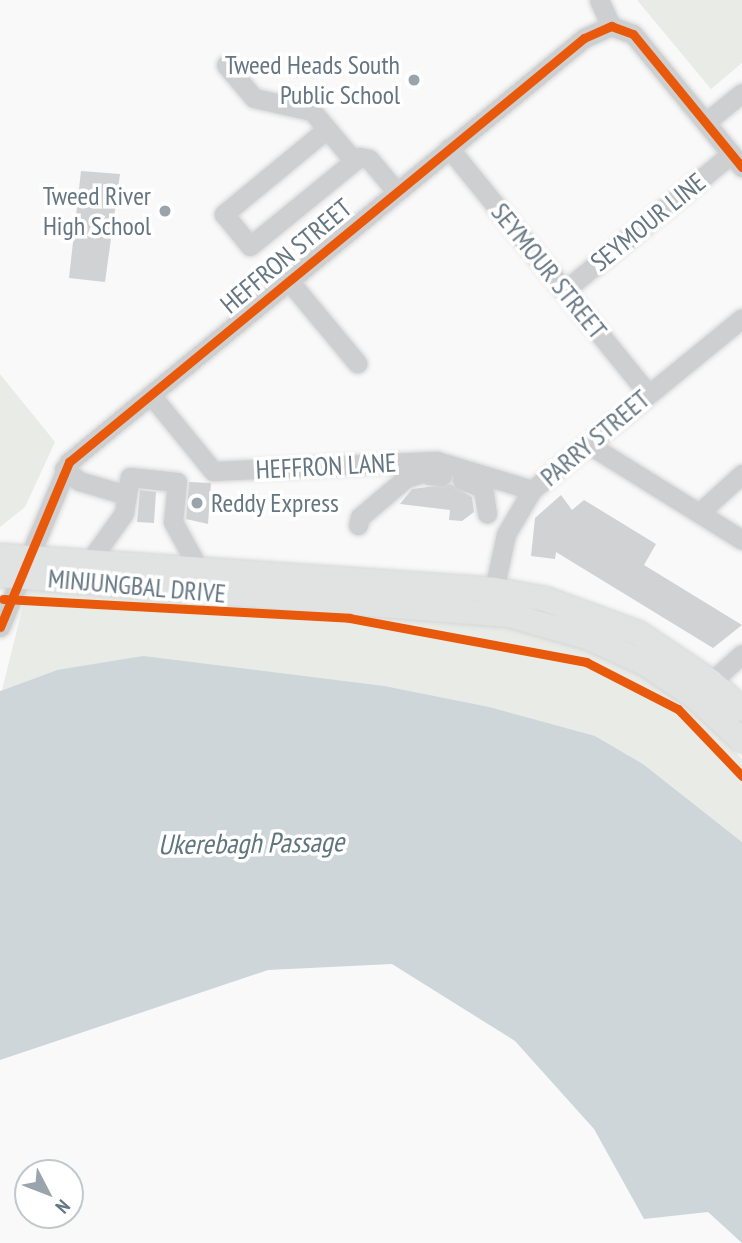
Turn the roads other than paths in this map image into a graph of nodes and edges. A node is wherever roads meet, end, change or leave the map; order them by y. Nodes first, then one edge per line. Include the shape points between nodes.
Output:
1 (599, 0) edge
2 (611, 26) junction
3 (226, 65) dead end
4 (742, 93) edge
5 (706, 122) junction
6 (327, 129) junction
7 (449, 148) junction
8 (737, 160) edge
9 (354, 161) junction
10 (397, 192) junction
11 (289, 281) junction
12 (565, 290) junction
13 (742, 318) edge
14 (357, 363) dead end
15 (648, 394) junction
16 (151, 395) junction
17 (588, 444) junction
18 (64, 469) junction
19 (742, 474) edge
20 (533, 490) junction
21 (127, 495) junction
22 (699, 513) junction
23 (487, 514) dead end
24 (358, 525) dead end
25 (742, 540) edge
26 (0, 556) edge
27 (89, 562) junction
28 (16, 570) edge
29 (200, 570) junction
30 (494, 590) junction
31 (0, 627) edge
32 (742, 654) edge
33 (703, 689) junction
34 (742, 709) edge
35 (742, 740) edge

1 - 2 street
2 - 5 street via 633,34
2 - 7 street, HEFFRON STREET via 584,37
3 - 6 street via 254,98 312,111
4 - 5 street
5 - 8 street
6 - 9 street
6 - 9 street via 224,214 250,246
7 - 10 street, HEFFRON STREET
7 - 12 street, SEYMOUR STREET
8 - 12 street, SEYMOUR LINE
9 - 10 street via 369,159
10 - 11 street, HEFFRON STREET
11 - 14 street
11 - 16 street, HEFFRON STREET
12 - 15 street, SEYMOUR STREET
13 - 15 street, PARRY STREET
15 - 17 street, PARRY STREET
16 - 18 street, HEFFRON STREET
16 - 20 street, HEFFRON LANE via 213,471 437,461
17 - 20 street, PARRY STREET
17 - 22 street
18 - 21 street via 79,481
18 - 28 street, HEFFRON STREET
19 - 22 street
20 - 30 street, PARRY STREET via 506,534
21 - 27 street via 124,513
21 - 29 street via 130,477 177,482 173,522
22 - 25 street
23 - 24 street via 483,488 435,476 406,478 360,517
26 - 28 main road, MINJUNGBAL DRIVE
27 - 28 main road, MINJUNGBAL DRIVE
27 - 29 main road, MINJUNGBAL DRIVE
28 - 31 street, HEFFRON STREET
28 - 33 main road, MINJUNGBAL DRIVE via 509,615 590,638
29 - 30 main road, MINJUNGBAL DRIVE
30 - 33 main road, MINJUNGBAL DRIVE via 588,612 638,633
32 - 33 street
33 - 34 main road, MINJUNGBAL DRIVE
33 - 35 main road, MINJUNGBAL DRIVE

